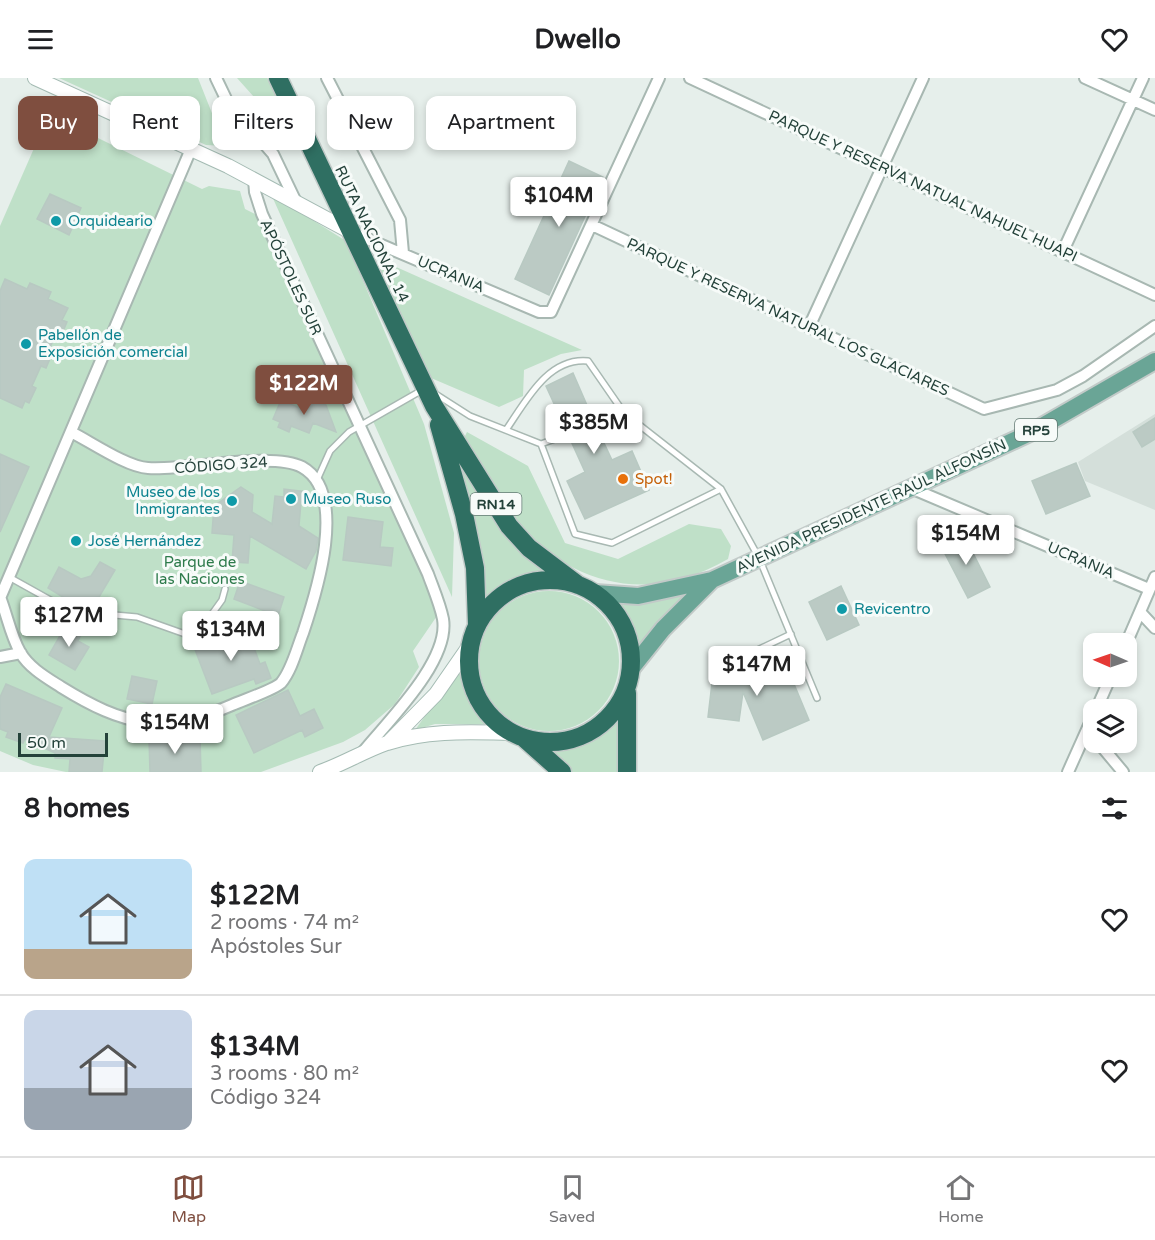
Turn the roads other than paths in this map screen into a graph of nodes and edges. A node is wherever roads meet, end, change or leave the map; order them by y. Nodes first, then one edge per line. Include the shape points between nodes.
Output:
1 (34, 78) edge
2 (216, 78) edge
3 (278, 78) edge
4 (327, 78) edge
5 (659, 78) edge
6 (690, 78) edge
7 (923, 78) edge
8 (1084, 78) edge
9 (1143, 78) edge
10 (1133, 100) junction
11 (1155, 110) edge
12 (110, 112) edge
13 (191, 150) edge
14 (193, 150) edge
15 (882, 167) junction
16 (254, 179) junction
17 (296, 200) junction
18 (592, 225) junction
19 (351, 232) junction
20 (1063, 251) junction
21 (402, 253) junction
22 (1155, 295) edge
23 (1155, 326) edge
24 (809, 327) junction
25 (1155, 361) edge
26 (426, 388) junction
27 (434, 406) junction
28 (624, 413) junction
29 (596, 424) dead end
30 (360, 426) junction
31 (506, 430) junction
32 (71, 432) junction
33 (568, 434) dead end
34 (541, 444) junction
35 (317, 480) junction
36 (721, 489) junction
37 (913, 489) junction
38 (759, 558) junction
39 (1155, 577) edge
40 (9, 578) junction
41 (712, 580) junction
42 (578, 585) junction
43 (225, 589) dead end
44 (1149, 589) junction
45 (595, 593) junction
46 (0, 597) edge
47 (1140, 612) junction
48 (477, 626) junction
49 (1155, 628) edge
50 (1131, 633) edge
51 (790, 634) junction
52 (470, 645) junction
53 (21, 653) junction
54 (749, 654) dead end
55 (0, 657) edge
56 (631, 669) junction
57 (627, 687) junction
58 (817, 698) dead end
59 (518, 736) junction
60 (387, 743) junction
61 (1083, 745) edge
62 (1107, 753) edge
63 (360, 755) junction
64 (325, 771) edge
65 (562, 772) edge
66 (627, 772) edge
67 (1068, 772) edge
68 (1123, 772) edge

1 - 12 main road
2 - 17 street via 227,101 273,154
3 - 19 highway, RUTA NACIONAL 14 / RN14
4 - 21 street via 400,220
5 - 18 street
6 - 15 street, PARQUE Y RESERVA NATUAL NAHUEL HUAPI
7 - 15 street
8 - 10 street
9 - 10 street
10 - 11 street
10 - 20 street
13 - 32 street
14 - 16 main road
15 - 20 street, PARQUE Y RESERVA NATUAL NAHUEL HUAPI
15 - 24 street
16 - 17 main road
16 - 30 street, APÓSTOLES SUR via 262,214
17 - 19 main road
18 - 21 street, UCRANIA via 550,312 539,312
18 - 24 street, PARQUE Y RESERVA NATURAL LOS GLACIARES
19 - 21 street, UCRANIA
19 - 26 highway, RUTA NACIONAL 14 / RN14
20 - 22 street, PARQUE Y RESERVA NATUAL NAHUEL HUAPI
23 - 24 street, PARQUE Y RESERVA NATURAL LOS GLACIARES via 1056,390 984,409
25 - 37 main road, AVENIDA PRESIDENTE RAÚL ALFONSÍN / RP5 via 1032,432
26 - 27 highway, RUTA NACIONAL 14 / RN14
26 - 30 lane
26 - 31 lane via 470,416
27 - 42 highway, RUTA NACIONAL 14 / RN14 via 509,526 529,548
27 - 48 highway, RUTA NACIONAL 14 / RN14 via 475,568
28 - 29 lane
28 - 31 lane via 588,362 574,360 557,366
28 - 36 lane
30 - 35 lane via 330,451
30 - 63 street, APÓSTOLES SUR via 428,574 443,620 439,645 424,676
31 - 34 lane
32 - 35 street, CÓDIGO 324 via 146,468 272,461 301,466
32 - 40 street
33 - 34 lane
34 - 36 lane via 575,534 603,541 612,543
35 - 53 street via 327,530 322,565 295,655 280,684 208,715 170,724 129,721 90,705 40,674
36 - 38 lane
37 - 38 main road, AVENIDA PRESIDENTE RAÚL ALFONSÍN / RP5
37 - 44 street, UCRANIA
38 - 41 main road, AVENIDA PRESIDENTE RAÚL ALFONSÍN / RP5
38 - 51 lane
39 - 44 street
40 - 43 lane via 70,611 137,617 185,634 199,632 222,600
40 - 46 street
41 - 45 main road, AVENIDA PRESIDENTE RAÚL ALFONSÍN / RP5 via 638,596
41 - 56 main road, AVENIDA PRESIDENTE RAÚL ALFONSÍN / RP5 via 663,629
42 - 45 highway, RN14
42 - 48 highway, RN14 via 555,580 531,582 509,591 490,606
44 - 47 street
45 - 56 highway, RN14 via 623,626 630,647
46 - 53 street
47 - 49 street
47 - 50 street
48 - 52 highway, RN14
51 - 54 lane
51 - 58 lane
52 - 59 highway, RN14 via 469,671 476,696 490,717
52 - 60 main road via 436,694
53 - 55 street
56 - 57 highway, RN14
57 - 59 highway, RN14 via 604,722 575,740 550,743
57 - 66 highway, RN14
59 - 60 main road via 448,731
59 - 65 highway, RN14
60 - 63 main road
61 - 67 street
62 - 68 street
63 - 64 main road

